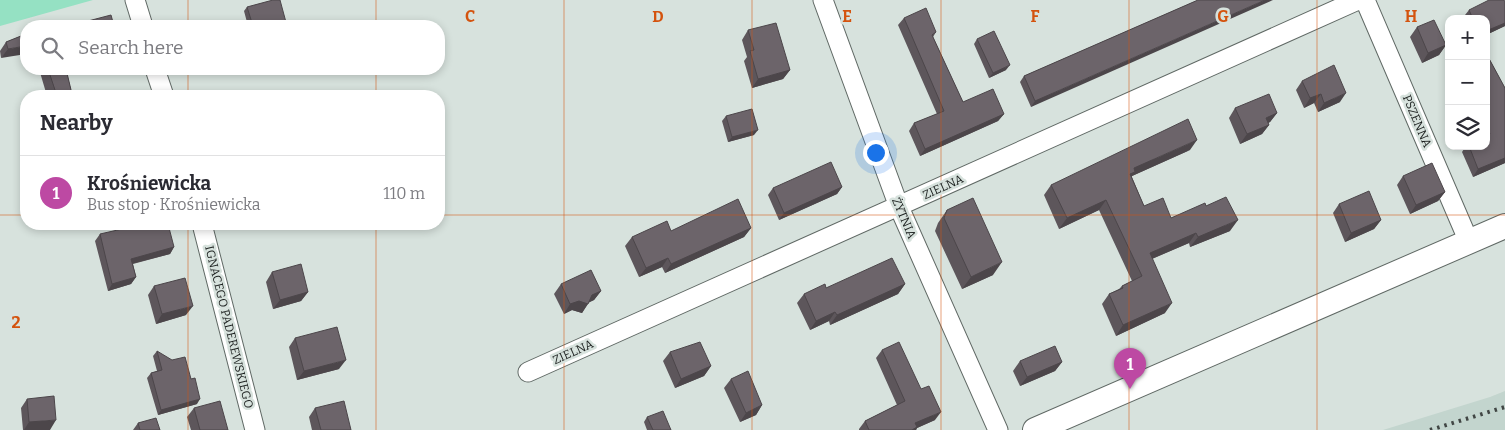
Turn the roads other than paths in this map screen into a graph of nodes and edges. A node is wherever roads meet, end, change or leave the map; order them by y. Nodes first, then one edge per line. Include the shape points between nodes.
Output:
1 (135, 0) edge
2 (823, 0) edge
3 (1358, 0) edge
4 (1365, 0) edge
5 (141, 20) edge
6 (158, 75) edge
7 (162, 90) edge
8 (899, 207) junction
9 (1505, 226) edge
10 (204, 230) edge
11 (1469, 242) junction
12 (528, 372) dead end
13 (255, 430) edge
14 (998, 430) edge
15 (1035, 430) edge

1 - 5 street
2 - 8 street, ŻYTNIA
3 - 8 street, ZIELNA
4 - 11 street, PSZENNA
6 - 7 street
8 - 12 street, ZIELNA
8 - 14 street, ŻYTNIA
9 - 11 street
10 - 13 street, IGNACEGO PADEREWSKIEGO
11 - 15 street

